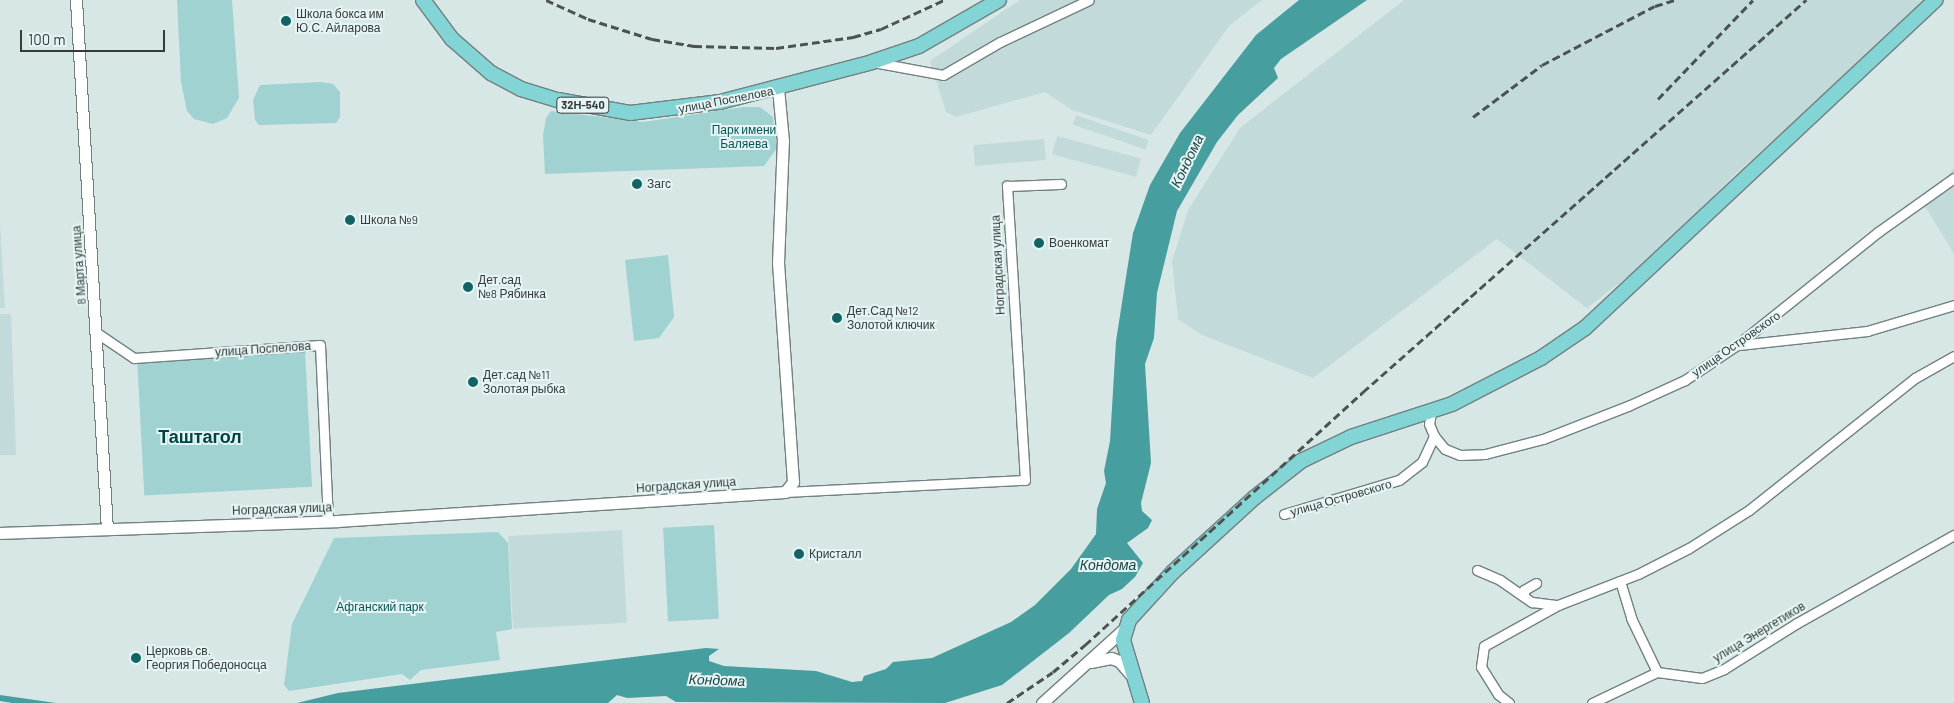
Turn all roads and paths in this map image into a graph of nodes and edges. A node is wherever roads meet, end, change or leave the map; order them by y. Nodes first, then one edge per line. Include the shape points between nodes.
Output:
1 (76, 0) edge
2 (424, 0) edge
3 (999, 0) edge
4 (1088, 0) edge
5 (1936, 0) edge
6 (872, 62) junction
7 (778, 88) junction
8 (1954, 178) edge
9 (1061, 184) dead end
10 (1954, 305) edge
11 (97, 332) junction
12 (1738, 346) junction
13 (1954, 356) edge
14 (1431, 413) junction
15 (1434, 436) junction
16 (785, 492) junction
17 (1284, 514) dead end
18 (328, 521) junction
19 (107, 529) junction
20 (0, 533) edge
21 (1954, 535) edge
22 (1477, 570) dead end
23 (1620, 581) junction
24 (1536, 583) dead end
25 (1524, 596) junction
26 (1558, 605) junction
27 (1124, 629) junction
28 (1089, 663) junction
29 (1656, 672) junction
30 (1137, 684) junction
31 (1042, 703) edge
32 (1142, 703) edge
33 (1509, 703) edge
34 (1592, 703) edge

1 - 11 street, 8 Марта улица
2 - 7 main road, улица Поспелова / 32Н-540 via 452,39 491,73 521,89 558,100 630,113 676,110
3 - 6 main road, 32Н-540 via 919,46
4 - 6 street via 1000,42 943,75
5 - 14 main road via 1585,328 1541,358
6 - 7 main road, 32Н-540
7 - 16 street, улица Поспелова via 783,141 778,263 783,379 793,482
8 - 12 street, улица Островского via 1878,232
9 - 16 street, Ноградская улица via 1007,186 1025,480
10 - 12 street via 1867,330
11 - 18 street, улица Поспелова via 134,358 320,345
11 - 19 street, 8 Марта улица
12 - 15 street, улица Островского via 1685,380 1544,439 1484,454 1460,455 1445,449
13 - 23 street via 1915,378 1749,510 1689,548
14 - 15 street via 1429,424
14 - 27 main road via 1351,437 1301,461 1254,498 1173,572 1136,610
15 - 17 street, улица Островского via 1422,462 1399,480
16 - 18 street, Ноградская улица
18 - 19 street, Ноградская улица
19 - 20 street, Ноградская улица
21 - 29 street, улица Энергетиков via 1797,623 1724,669 1702,678
22 - 25 street
23 - 26 street
23 - 29 street via 1631,618
24 - 25 street via 1524,590
25 - 26 street via 1532,602
26 - 33 street via 1484,646 1480,668 1498,694
27 - 28 street
27 - 30 main road via 1126,650
28 - 30 street via 1111,658 1119,661
28 - 31 street
29 - 34 street
30 - 32 main road

